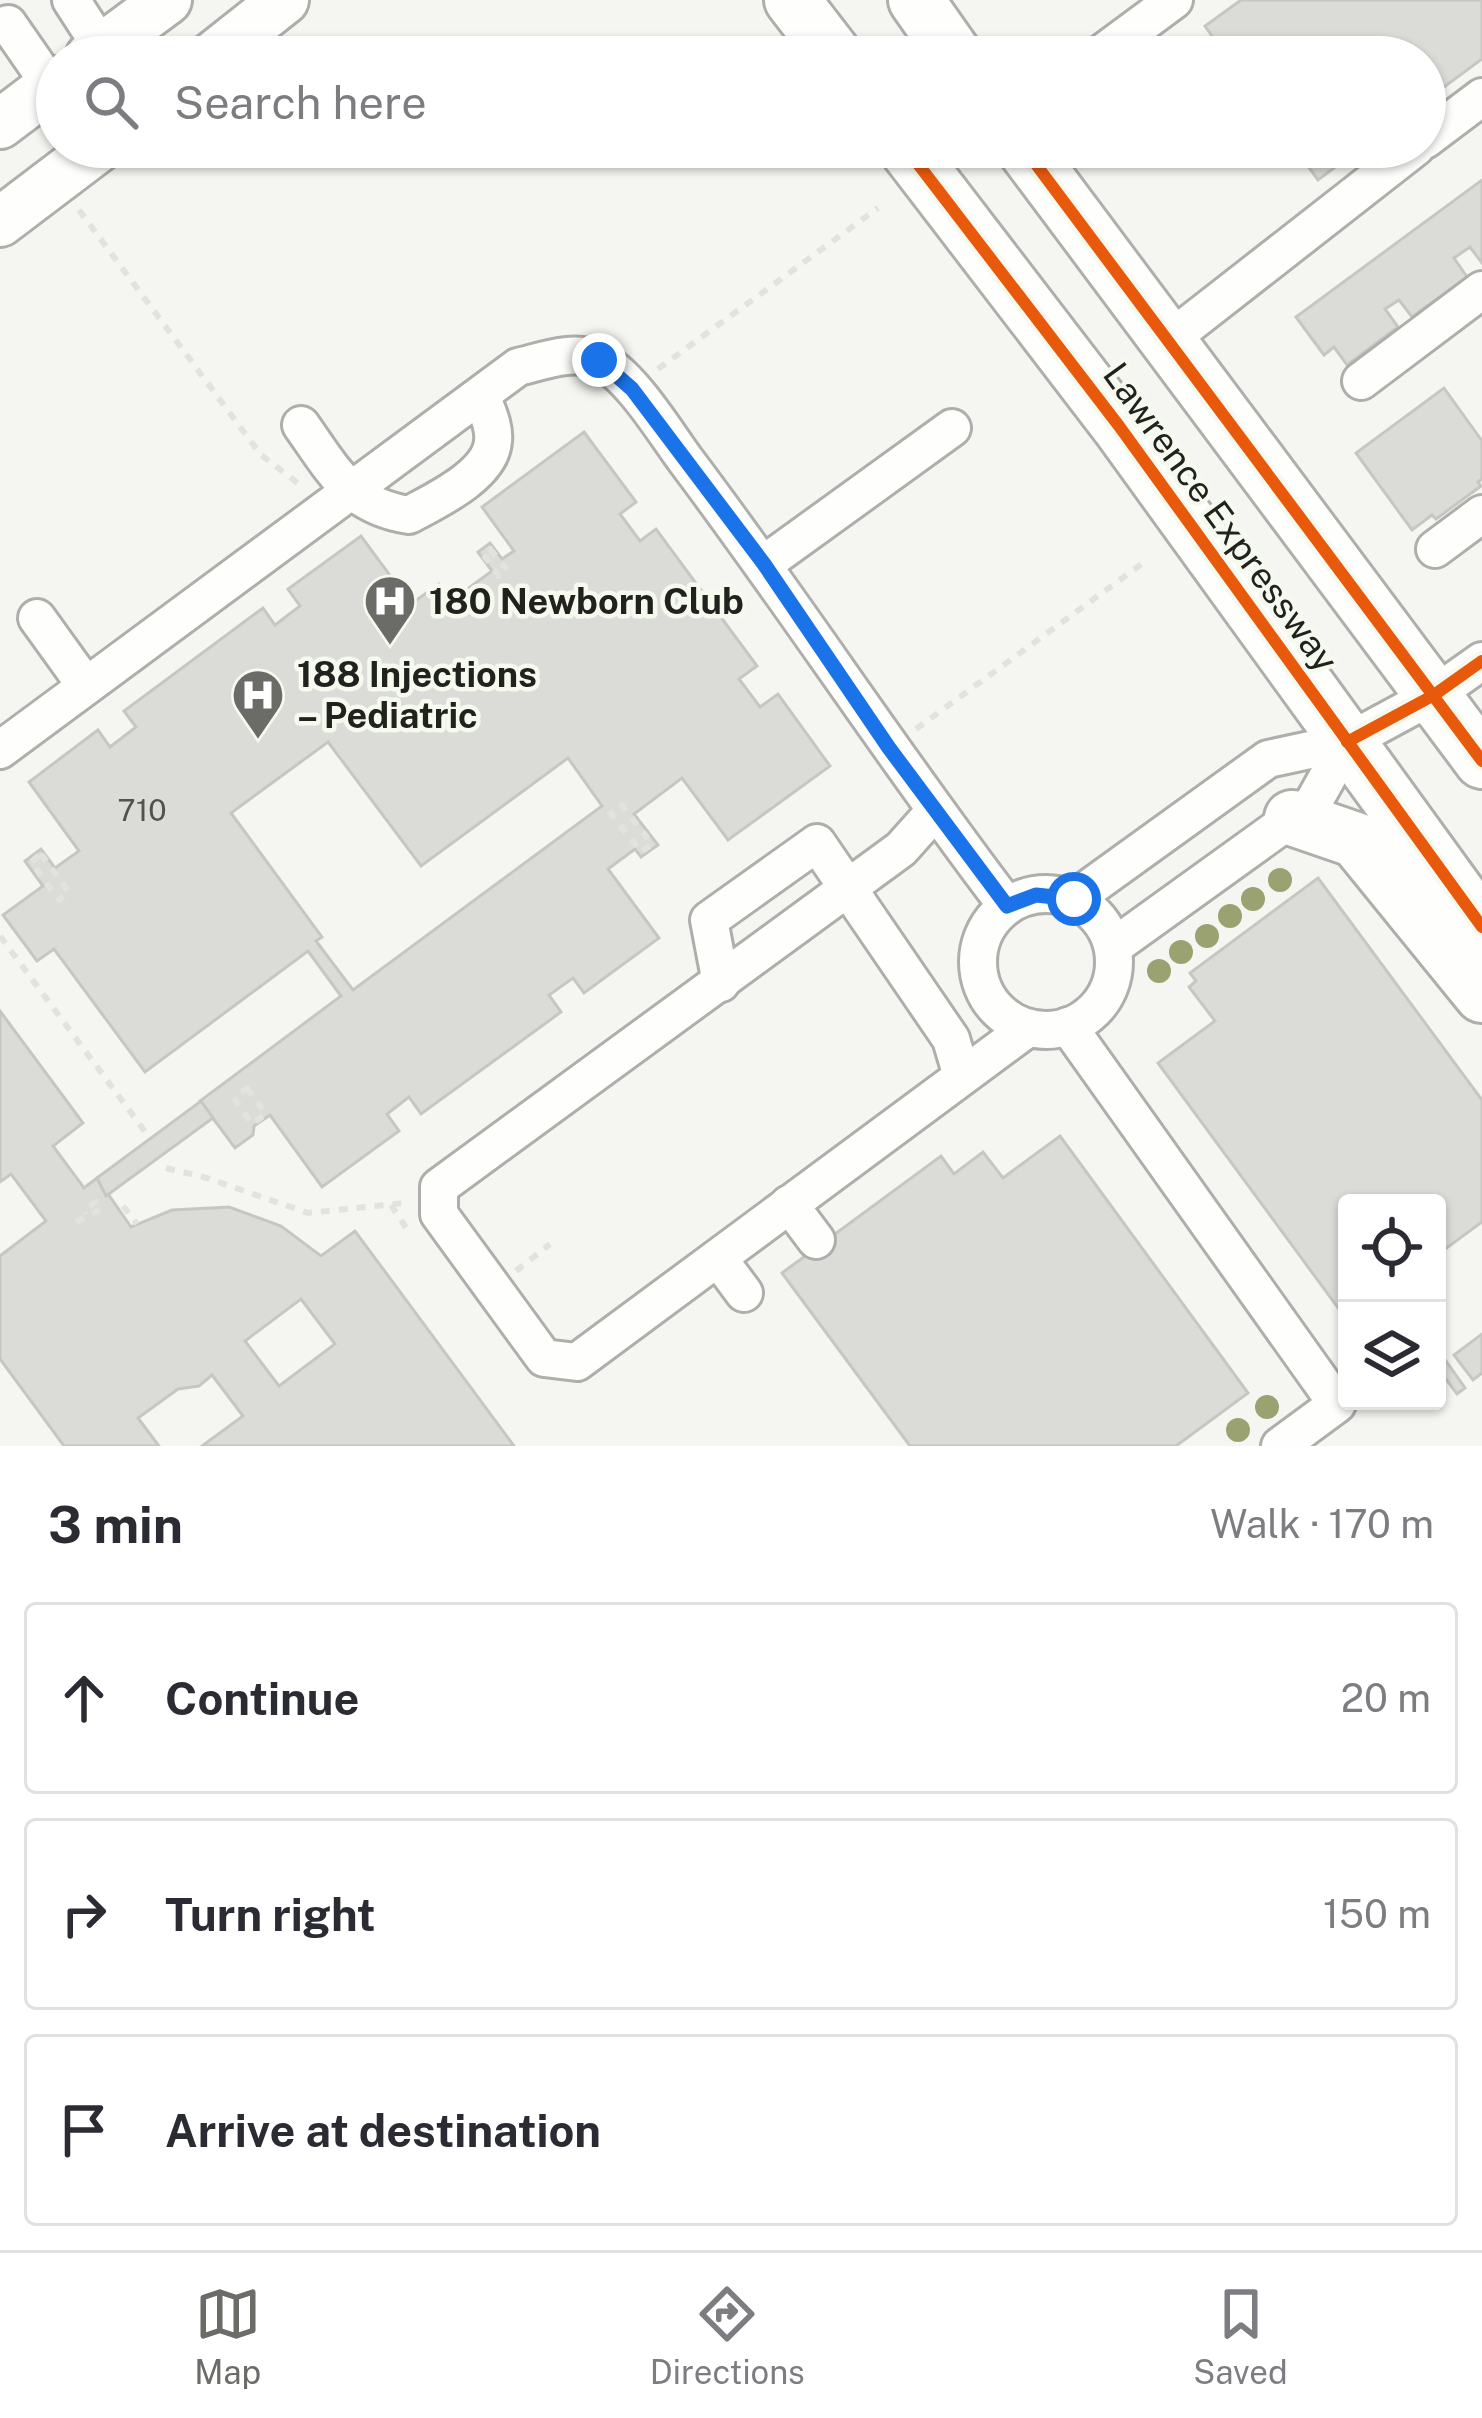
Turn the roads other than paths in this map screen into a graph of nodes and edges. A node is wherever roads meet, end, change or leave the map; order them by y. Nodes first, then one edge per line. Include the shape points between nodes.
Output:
1 (70, 0) edge
2 (167, 0) edge
3 (284, 0) edge
4 (793, 0) edge
5 (916, 0) edge
6 (1174, 0) edge
7 (8, 24) dead end
8 (88, 36) edge
9 (119, 36) edge
10 (239, 36) edge
11 (820, 36) edge
12 (941, 36) edge
13 (1125, 36) edge
14 (36, 61) edge
15 (36, 97) edge
16 (1482, 97) edge
17 (0, 124) edge
18 (1446, 124) edge
19 (72, 168) edge
20 (921, 168) edge
21 (1039, 168) edge
22 (1389, 168) edge
23 (0, 222) edge
24 (1482, 290) edge
25 (1169, 340) junction
26 (1361, 381) dead end
27 (482, 394) junction
28 (301, 425) dead end
29 (952, 428) dead end
30 (340, 500) junction
31 (1482, 514) edge
32 (1435, 549) dead end
33 (764, 564) junction
34 (37, 618) dead end
35 (1482, 661) edge
36 (86, 686) junction
37 (1434, 694) junction
38 (1347, 742) junction
39 (0, 750) edge
40 (1482, 760) edge
41 (935, 812) junction
42 (1292, 818) junction
43 (850, 886) junction
44 (1074, 899) junction
45 (1007, 906) junction
46 (1482, 927) edge
47 (1113, 947) junction
48 (721, 983) junction
49 (1482, 995) edge
50 (1068, 1026) junction
51 (1028, 1028) junction
52 (962, 1076) junction
53 (789, 1204) junction
54 (816, 1240) dead end
55 (718, 1258) junction
56 (744, 1293) dead end
57 (1280, 1446) edge

1 - 8 street
2 - 9 main road
3 - 10 main road
4 - 11 highway
5 - 12 highway
6 - 13 street
7 - 14 street
15 - 17 main road
16 - 18 street
19 - 23 main road
20 - 38 highway, Lawrence Expressway
21 - 25 highway, Lawrence Expressway
22 - 25 street
24 - 26 street
25 - 37 highway, Lawrence Expressway
27 - 30 street
27 - 30 street via 494,439 478,469 409,515
27 - 33 street via 518,367 566,355 599,360 632,389
28 - 30 street
29 - 33 street
30 - 36 street
31 - 32 street
33 - 41 street
34 - 36 street
35 - 37 street
36 - 39 street
37 - 38 street
37 - 40 highway, Lawrence Expressway
38 - 42 street via 1313,803
38 - 44 street via 1268,759
38 - 46 highway, Lawrence Expressway
41 - 43 street
41 - 45 street
42 - 47 street
42 - 49 highway via 1357,839
43 - 48 street
43 - 48 street via 817,843 709,920
43 - 52 street via 951,1039
44 - 45 street via 1036,895
44 - 47 street via 1106,928
45 - 51 street via 982,941 980,978 998,1010
47 - 50 street via 1109,989
48 - 55 street via 439,1187 439,1214 544,1358 577,1362
50 - 51 street
50 - 57 street via 1337,1404
51 - 52 street
52 - 53 street
53 - 54 street
53 - 55 street
55 - 56 street

